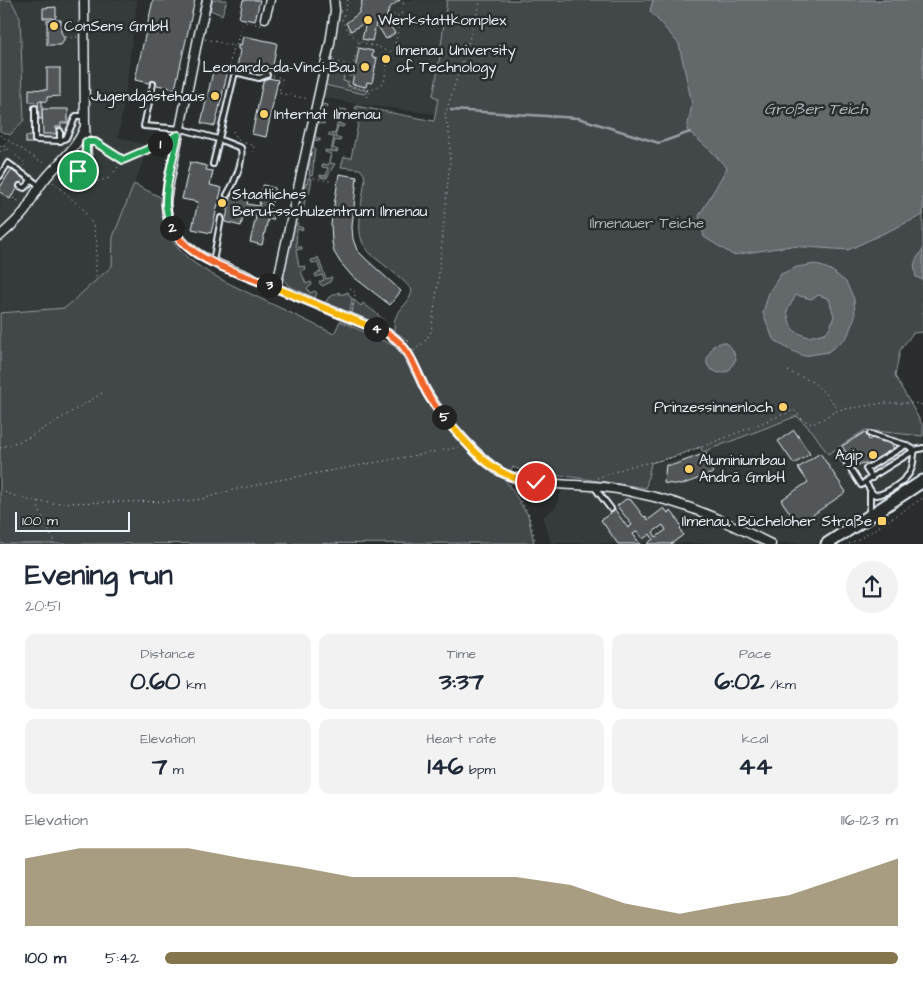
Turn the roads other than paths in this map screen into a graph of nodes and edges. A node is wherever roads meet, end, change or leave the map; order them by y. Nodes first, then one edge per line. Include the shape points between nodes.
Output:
1 (84, 0) edge
2 (207, 0) edge
3 (270, 0) edge
4 (334, 0) edge
5 (265, 18) road end
6 (267, 75) dead end
7 (153, 84) dead end
8 (35, 108) dead end
9 (85, 116) junction
10 (85, 127) junction
11 (60, 131) dead end
12 (179, 132) junction
13 (218, 139) junction
14 (60, 141) junction
15 (61, 162) junction
16 (213, 164) dead end
17 (0, 176) edge
18 (31, 178) junction
19 (20, 186) dead end
20 (40, 186) junction
21 (227, 195) dead end
22 (221, 218) dead end
23 (0, 236) edge
24 (213, 262) junction
25 (276, 288) junction
26 (870, 434) dead end
27 (906, 445) junction
28 (923, 448) edge
29 (915, 450) junction
30 (841, 454) dead end
31 (872, 478) junction
32 (923, 481) edge
33 (594, 482) junction
34 (865, 482) junction
35 (870, 490) junction
36 (611, 509) dead end
37 (867, 518) junction
38 (835, 541) edge
39 (771, 544) edge

1 - 9 street
2 - 12 street
3 - 5 street
4 - 25 street via 334,22
6 - 13 lane via 259,78 235,72
7 - 12 lane via 144,126
8 - 14 lane via 35,140
9 - 10 street
9 - 14 lane via 76,116 66,138
10 - 15 street
10 - 15 street via 87,158 82,168 78,171
11 - 14 lane
12 - 13 lane
12 - 24 street via 166,204 168,217 181,241
13 - 16 lane
13 - 21 lane via 238,146 242,153 235,182
15 - 20 street
17 - 18 lane via 8,163
18 - 19 lane via 24,188
18 - 20 lane
20 - 23 street via 14,224
22 - 24 lane
24 - 25 street
25 - 33 street via 389,334 406,351 443,417 496,469 536,482
26 - 27 lane
27 - 29 lane
27 - 31 lane via 866,469
28 - 29 lane
29 - 31 lane
29 - 35 lane via 911,471 904,480 880,495
30 - 34 lane via 861,485
31 - 34 lane
32 - 37 main road
33 - 36 lane
33 - 39 street via 687,506
34 - 35 lane
35 - 37 lane
37 - 38 main road

